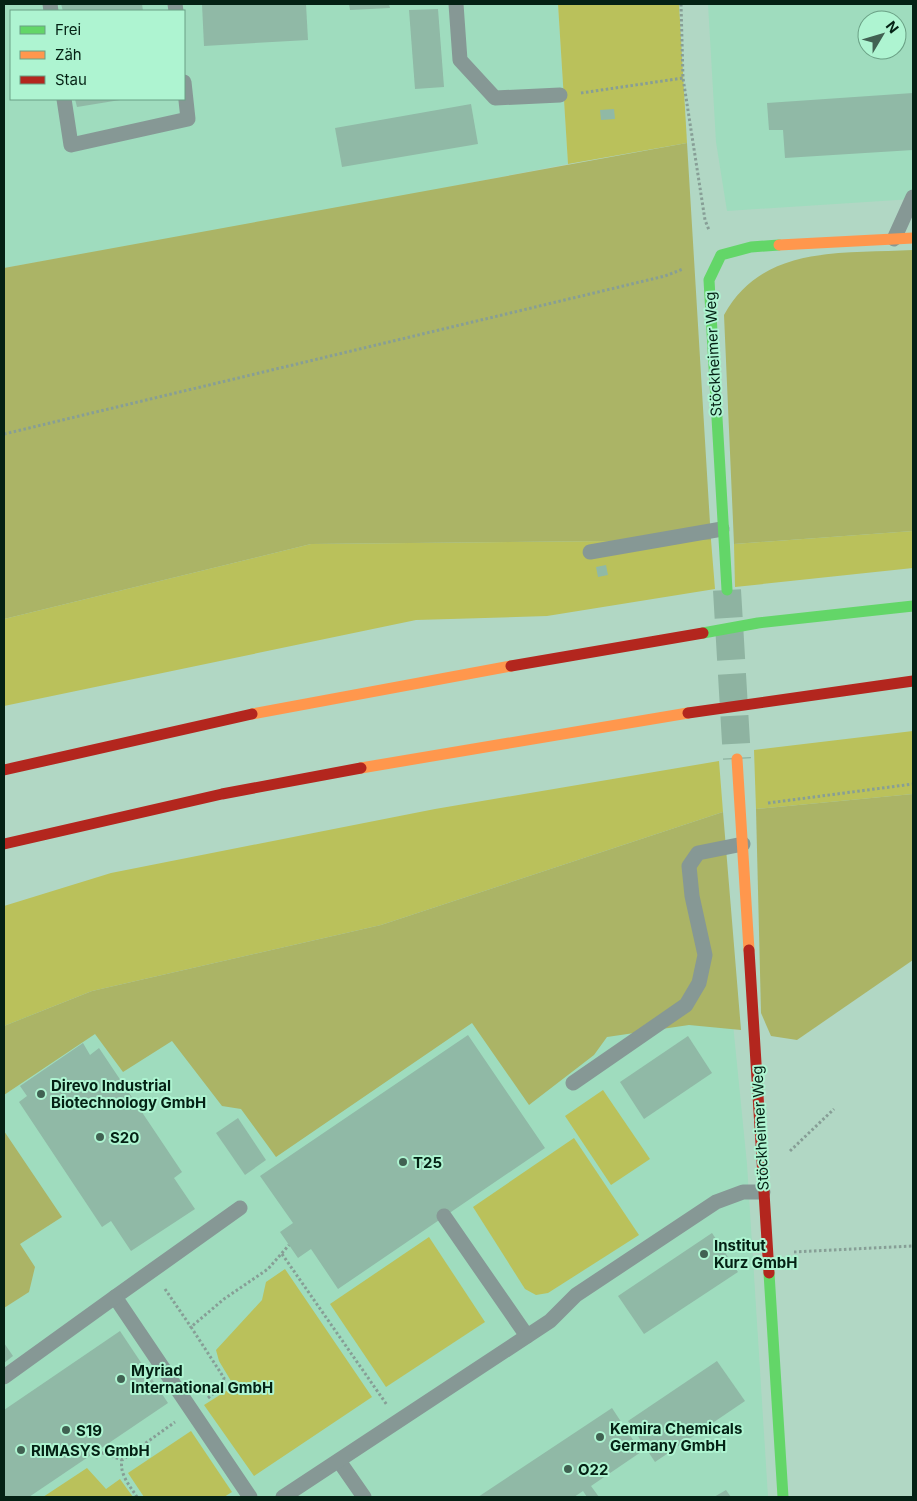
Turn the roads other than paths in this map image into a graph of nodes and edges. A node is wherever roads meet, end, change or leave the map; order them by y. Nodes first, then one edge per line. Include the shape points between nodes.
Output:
1 (456, 4) edge
2 (185, 91) edge
3 (560, 95) road end
4 (64, 100) edge
5 (913, 197) edge
6 (913, 238) edge
7 (894, 239) junction
8 (722, 529) junction
9 (590, 552) dead end
10 (727, 590) tunnel mouth
11 (913, 606) edge
12 (913, 681) edge
13 (737, 759) tunnel mouth
14 (4, 770) edge
15 (4, 844) edge
16 (743, 844) junction
17 (573, 1083) dead end
18 (763, 1192) junction
19 (240, 1208) dead end
20 (444, 1216) dead end
21 (115, 1297) junction
22 (527, 1336) junction
23 (4, 1377) edge
24 (339, 1461) junction
25 (250, 1497) edge
26 (283, 1497) edge
27 (364, 1497) edge
28 (783, 1497) edge

1 - 3 lane via 460,60 495,98
2 - 4 lane via 188,119 71,145
5 - 7 lane
6 - 7 main road
7 - 8 main road, Stöckheimer Weg via 751,246 721,256 709,280
8 - 9 lane
8 - 10 main road, Stöckheimer Weg
11 - 14 main road via 758,623 541,661 235,717
12 - 15 main road via 755,702 453,752 222,794
13 - 16 main road, Stöckheimer Weg
16 - 17 lane via 698,853 689,866 705,955 699,983 686,1005
16 - 18 main road, Stöckheimer Weg
18 - 22 lane via 743,1192 716,1202 576,1295 550,1321
18 - 28 main road, Stöckheimer Weg
19 - 21 lane
20 - 22 lane
21 - 23 lane
21 - 25 lane
22 - 24 lane
24 - 26 lane
24 - 27 lane

